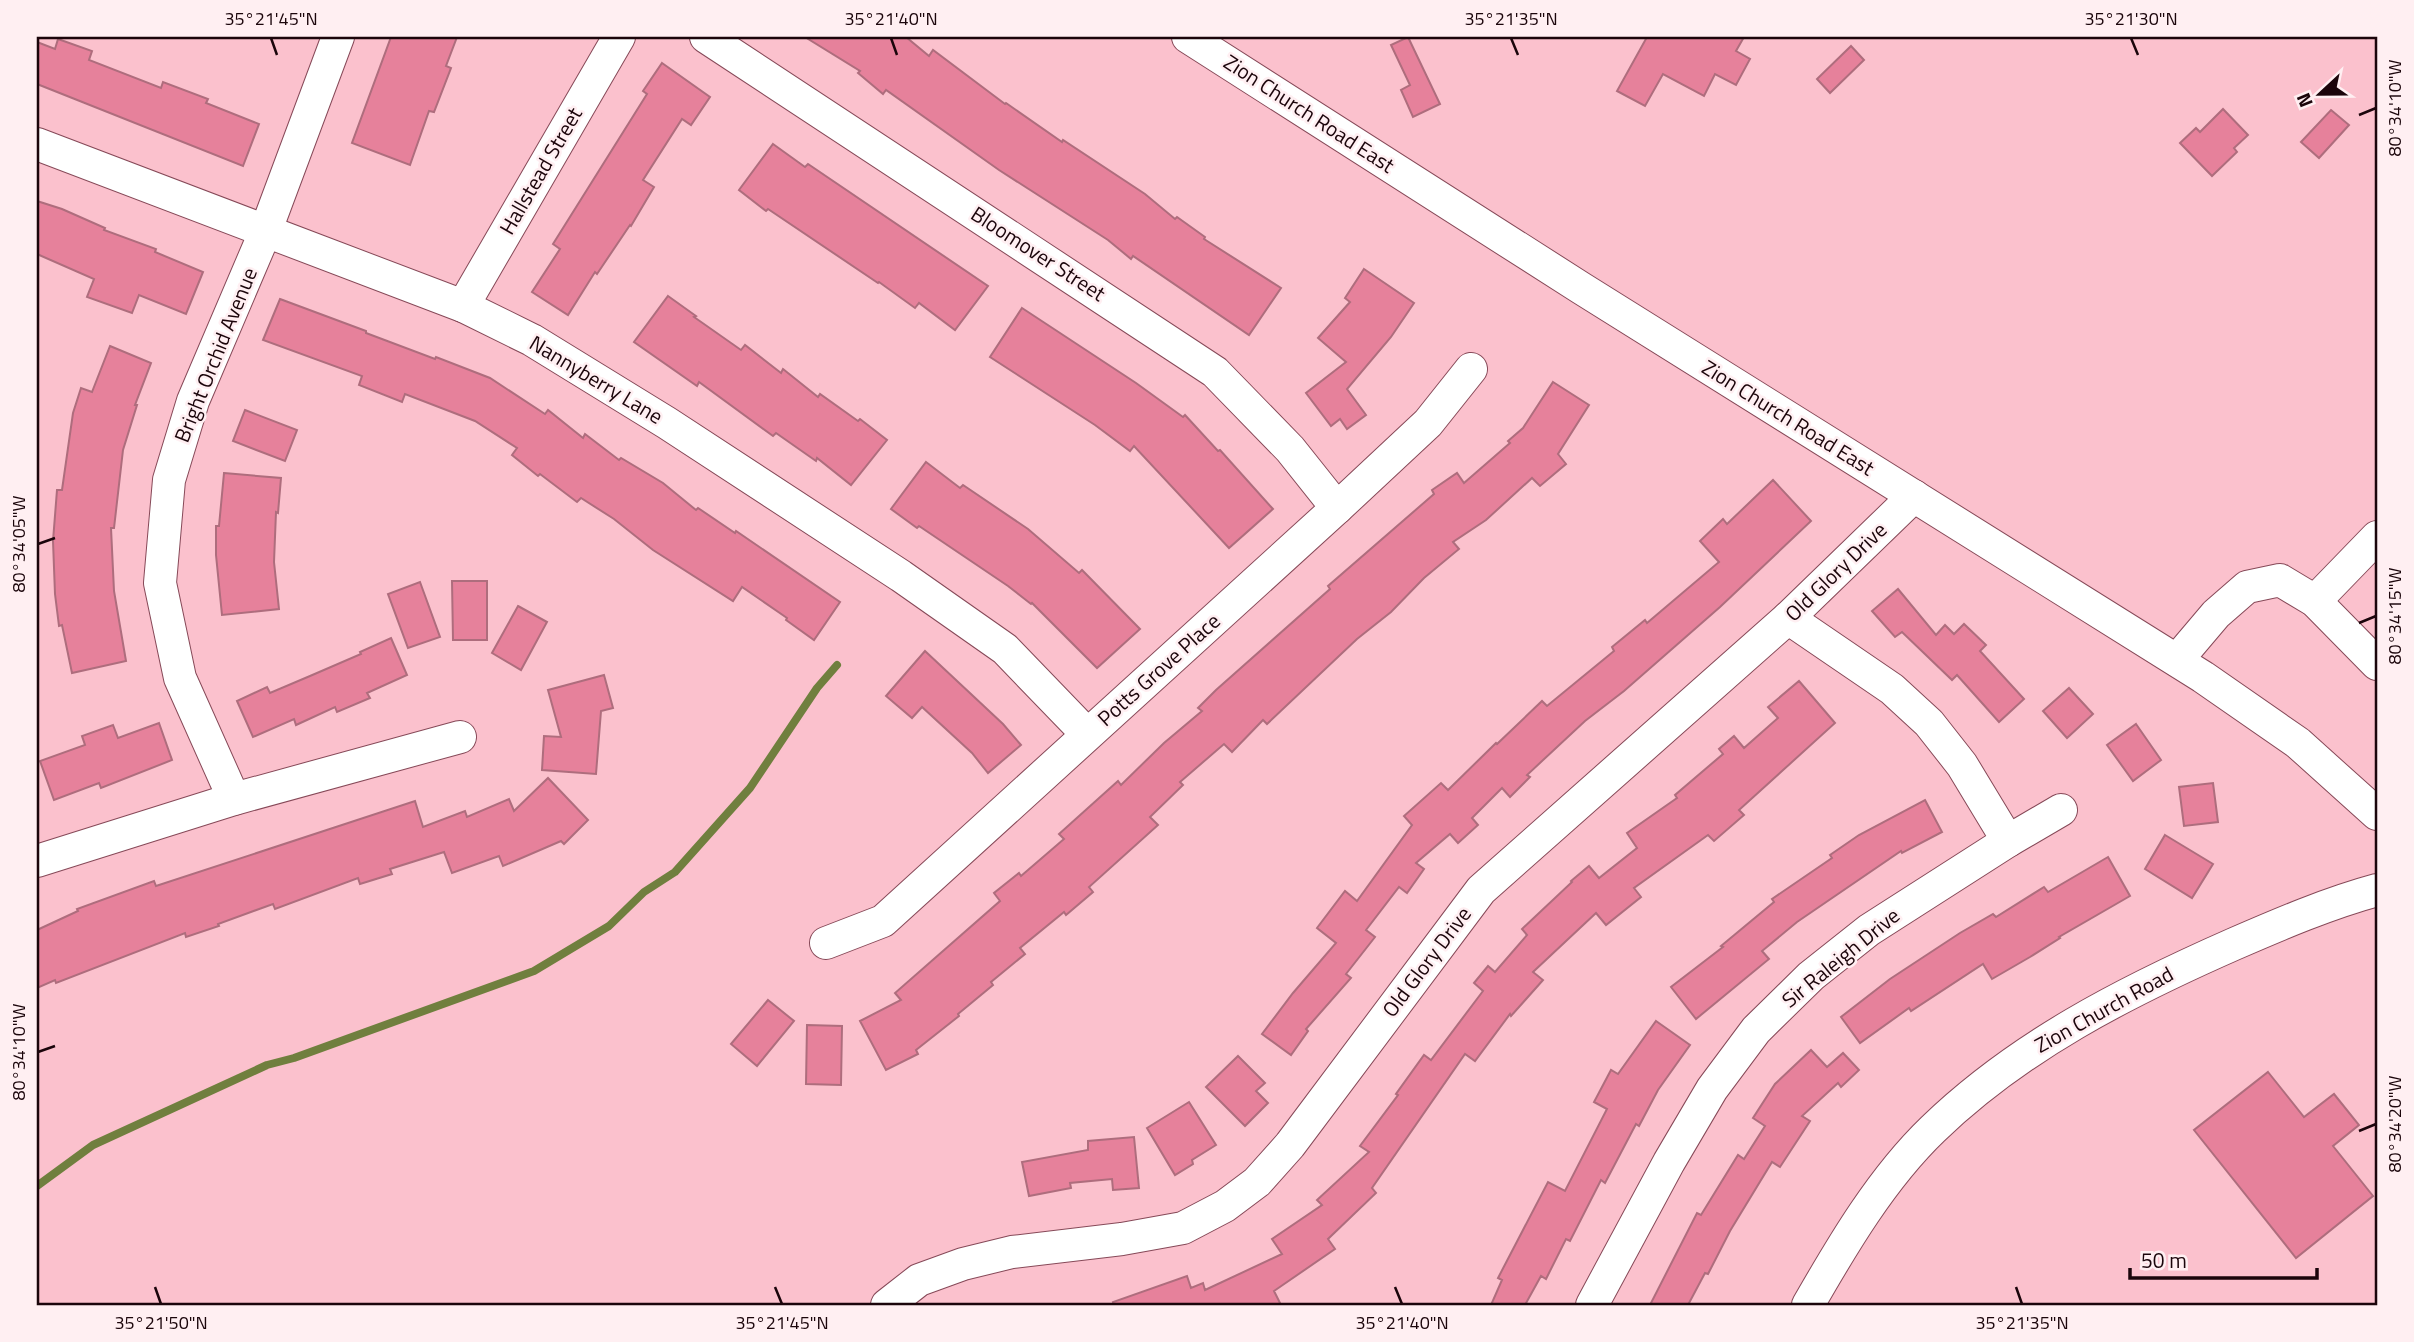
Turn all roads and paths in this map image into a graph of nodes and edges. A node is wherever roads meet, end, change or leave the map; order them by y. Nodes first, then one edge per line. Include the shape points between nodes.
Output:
1 (338, 37) edge
2 (619, 37) edge
3 (706, 37) edge
4 (1188, 37) edge
5 (37, 144) edge
6 (266, 230) junction
7 (463, 306) junction
8 (1471, 369) dead end
9 (1914, 496) junction
10 (1337, 509) junction
11 (2377, 537) edge
12 (2315, 601) junction
13 (1788, 618) junction
14 (2176, 660) junction
15 (2377, 664) edge
16 (1087, 734) junction
17 (460, 737) dead end
18 (234, 799) junction
19 (2061, 810) dead end
20 (2377, 814) edge
21 (2008, 841) junction
22 (37, 861) edge
23 (2377, 890) edge
24 (826, 943) dead end
25 (887, 1305) edge
26 (1592, 1305) edge
27 (1808, 1305) edge

1 - 6 street, Bright Orchid Avenue
2 - 7 street, Hallstead Street
3 - 10 street, Bloomover Street via 1215,372 1290,449
4 - 9 street, Zion Church Road East
5 - 6 street, Nannyberry Lane
6 - 7 street, Nannyberry Lane
6 - 18 street, Bright Orchid Avenue via 193,401 169,480 160,583 180,678
7 - 16 street, Nannyberry Lane via 532,340 667,423 901,576 1005,649
8 - 10 street, Potts Grove Place via 1428,423
9 - 13 street, Old Glory Drive
9 - 14 street, Zion Church Road East
10 - 16 street, Potts Grove Place
11 - 12 street
12 - 14 street via 2280,580 2247,587
12 - 15 street
13 - 21 street via 1892,689 1929,723 1962,765
13 - 25 street, Old Glory Drive via 1481,890 1290,1145 1257,1182 1183,1228 1012,1252 963,1264 919,1280
14 - 20 street, Zion Church Road East via 2298,743
16 - 24 street, Potts Grove Place via 883,921
17 - 18 street
18 - 22 street
19 - 21 street, Sir Raleigh Drive
21 - 26 street, Sir Raleigh Drive via 1869,930 1811,976 1755,1030 1712,1089
23 - 27 street, Zion Church Road via 2198,960 2037,1045 1932,1130 1891,1176

